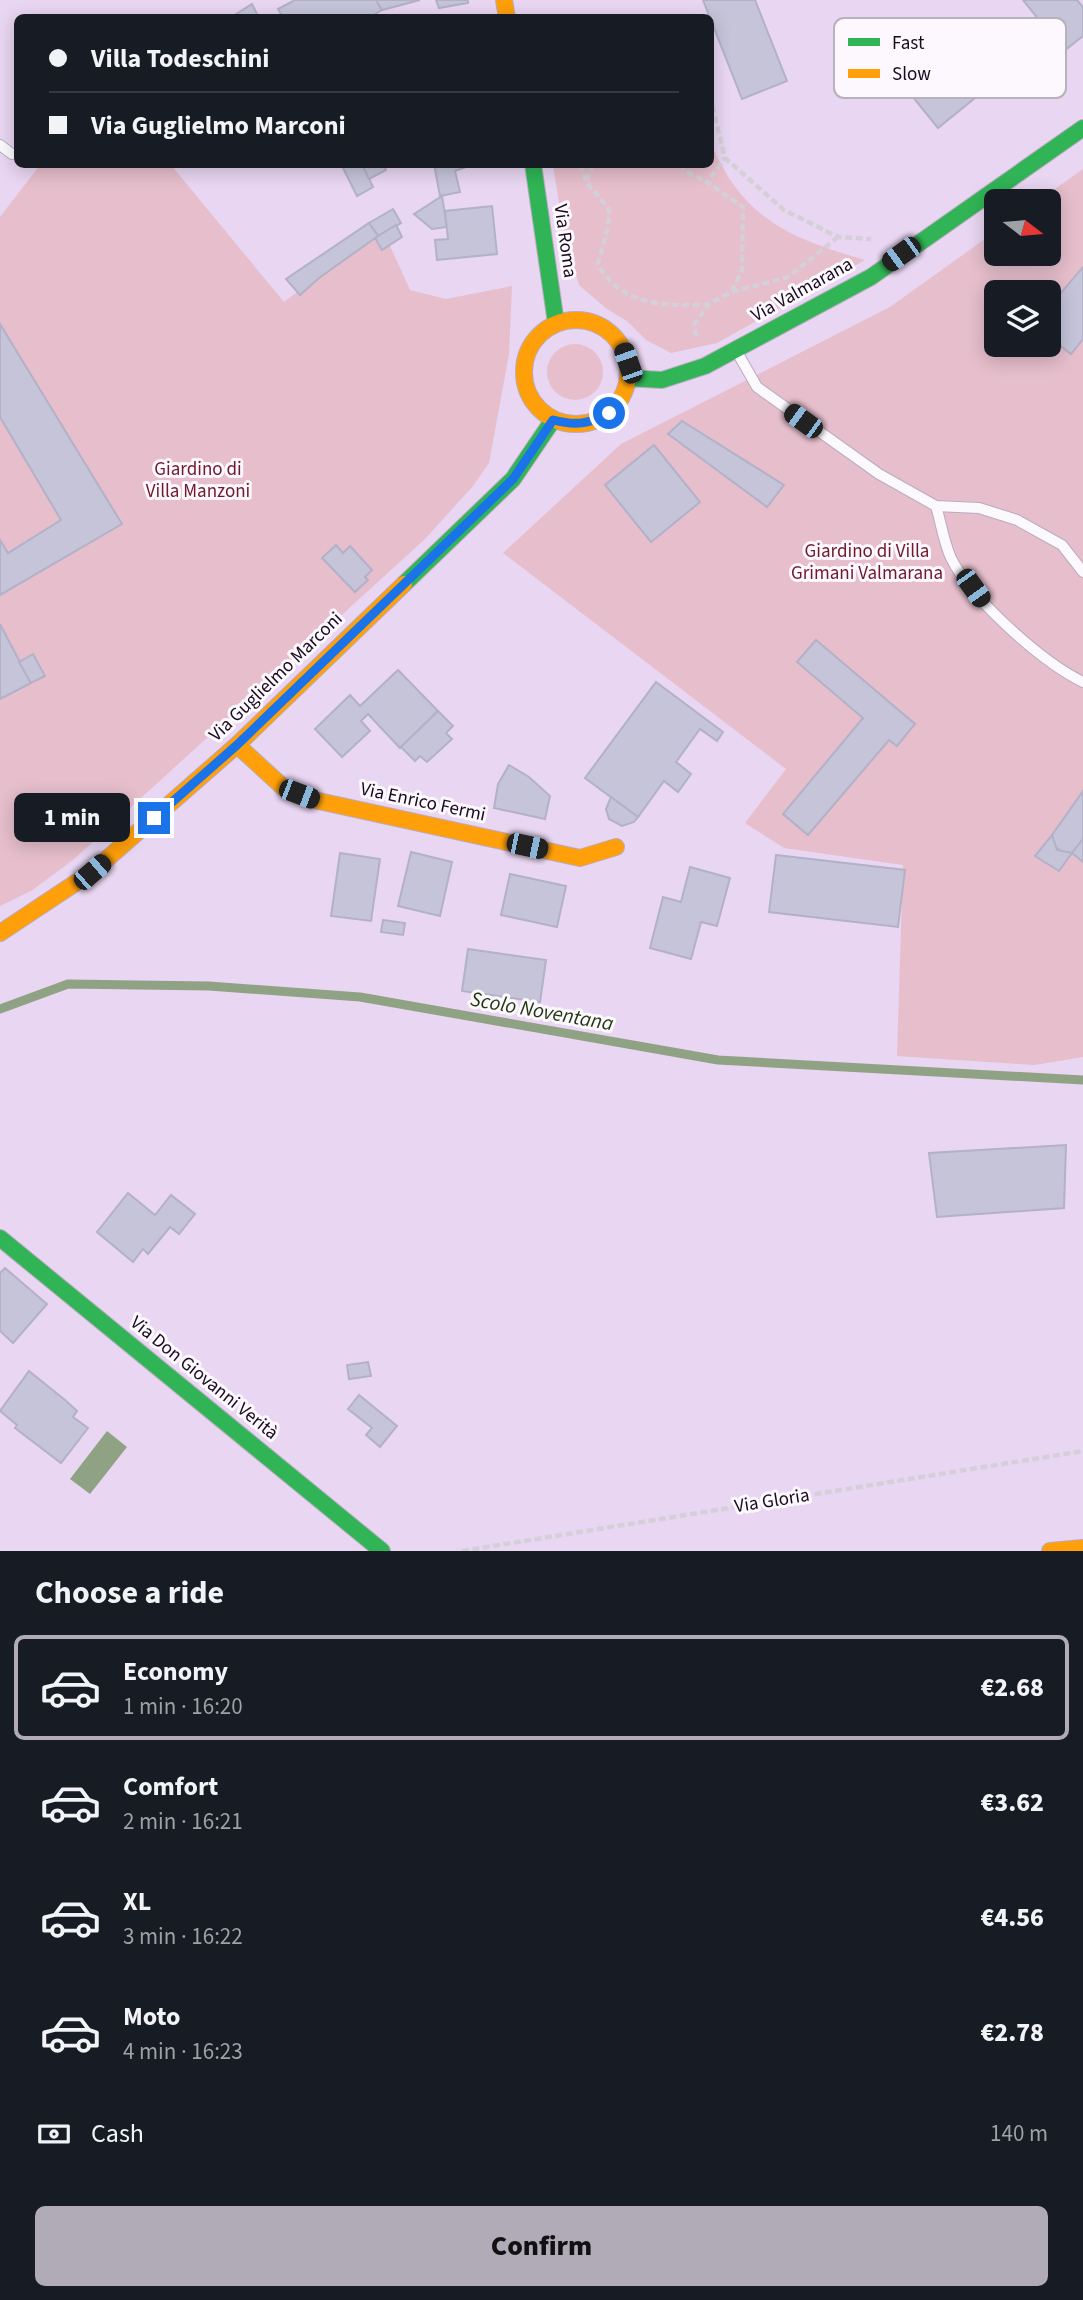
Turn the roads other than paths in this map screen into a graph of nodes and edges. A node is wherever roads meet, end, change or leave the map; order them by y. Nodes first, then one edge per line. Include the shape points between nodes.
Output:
1 (1083, 128) edge
2 (0, 145) edge
3 (12, 154) dead end
4 (534, 168) edge
5 (556, 323) junction
6 (736, 350) junction
7 (628, 378) junction
8 (553, 420) junction
9 (936, 506) junction
10 (1083, 572) edge
11 (1083, 682) edge
12 (237, 745) junction
13 (616, 846) dead end
14 (0, 933) edge
15 (0, 1238) edge
16 (1083, 1548) edge
17 (382, 1551) edge
18 (1050, 1551) edge

1 - 6 main road, Via Valmarana via 871,277
2 - 3 lane
4 - 5 main road, Via Roma
5 - 7 main road via 571,320 601,326 614,335 628,363
5 - 8 main road via 530,346 523,371 528,396
6 - 7 main road, Via Valmarana via 662,380
6 - 9 lane via 757,387 879,474
7 - 8 main road via 622,398 601,418 573,425
8 - 12 main road, Via Guglielmo Marconi via 513,479
9 - 10 lane via 979,508 1017,520 1062,545
9 - 11 lane via 951,558 984,603 1026,642
12 - 13 main road, Via Enrico Fermi via 284,788 314,800 580,858
12 - 14 main road, Via Guglielmo Marconi via 92,872
15 - 17 main road, Via Don Giovanni Verità
16 - 18 main road

